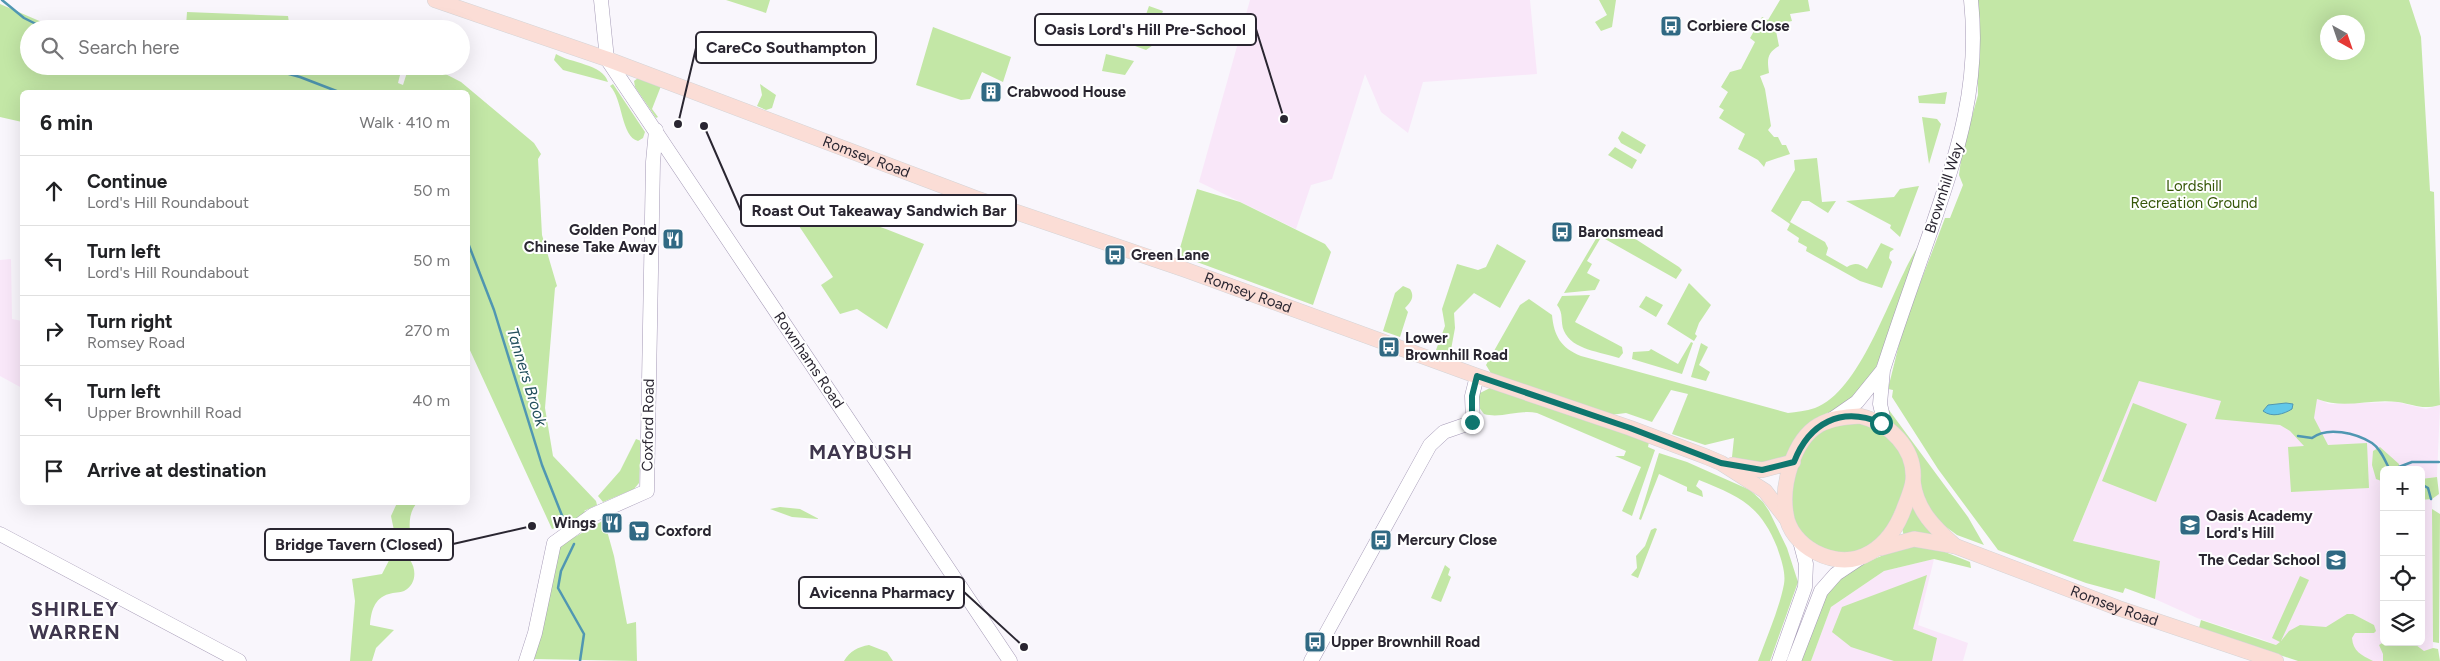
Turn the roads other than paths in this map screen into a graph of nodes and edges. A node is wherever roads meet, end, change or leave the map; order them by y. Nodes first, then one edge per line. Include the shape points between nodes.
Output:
1 (435, 0) edge
2 (601, 0) edge
3 (1971, 0) edge
4 (607, 59) junction
5 (656, 130) junction
6 (1883, 370) junction
7 (1477, 376) junction
8 (1828, 421) junction
9 (1885, 426) junction
10 (1794, 462) junction
11 (1721, 463) junction
12 (1913, 481) junction
13 (1786, 518) junction
14 (0, 534) edge
15 (1800, 541) junction
16 (1955, 546) junction
17 (1878, 549) junction
18 (1861, 557) junction
19 (240, 661) edge
20 (526, 661) edge
21 (1010, 661) edge
22 (1312, 661) edge
23 (1779, 661) edge
24 (1794, 661) edge
25 (2276, 661) edge

1 - 4 main road, Romsey Road
2 - 4 street
3 - 6 street, Brownhill Way via 1972,72 1962,136
4 - 5 street, Rownhams Road
4 - 7 main road, Romsey Road via 975,198 1191,271
5 - 20 street, Coxford Road via 647,491 593,514 554,543
5 - 21 street, Rownhams Road
6 - 8 street, Brownhill Way via 1857,402
6 - 9 street, Brownhill Way via 1880,404
7 - 11 main road, Romsey Road
7 - 22 street via 1472,396 1472,422 1444,432 1430,445
8 - 9 main road via 1860,416
8 - 10 main road via 1818,426 1804,441
9 - 12 main road via 1903,445 1910,460
10 - 11 main road, Romsey Road via 1762,470
10 - 13 main road via 1784,493
11 - 13 main road, Romsey Road via 1765,491
12 - 16 main road, Romsey Road via 1925,516
12 - 17 main road via 1896,528
13 - 15 main road
14 - 19 street
15 - 18 main road via 1822,556 1836,559
15 - 23 street via 1806,564 1806,581
16 - 17 main road, Romsey Road via 1914,539
16 - 25 main road, Romsey Road via 2118,608
17 - 18 main road
18 - 24 street via 1836,574 1821,591

